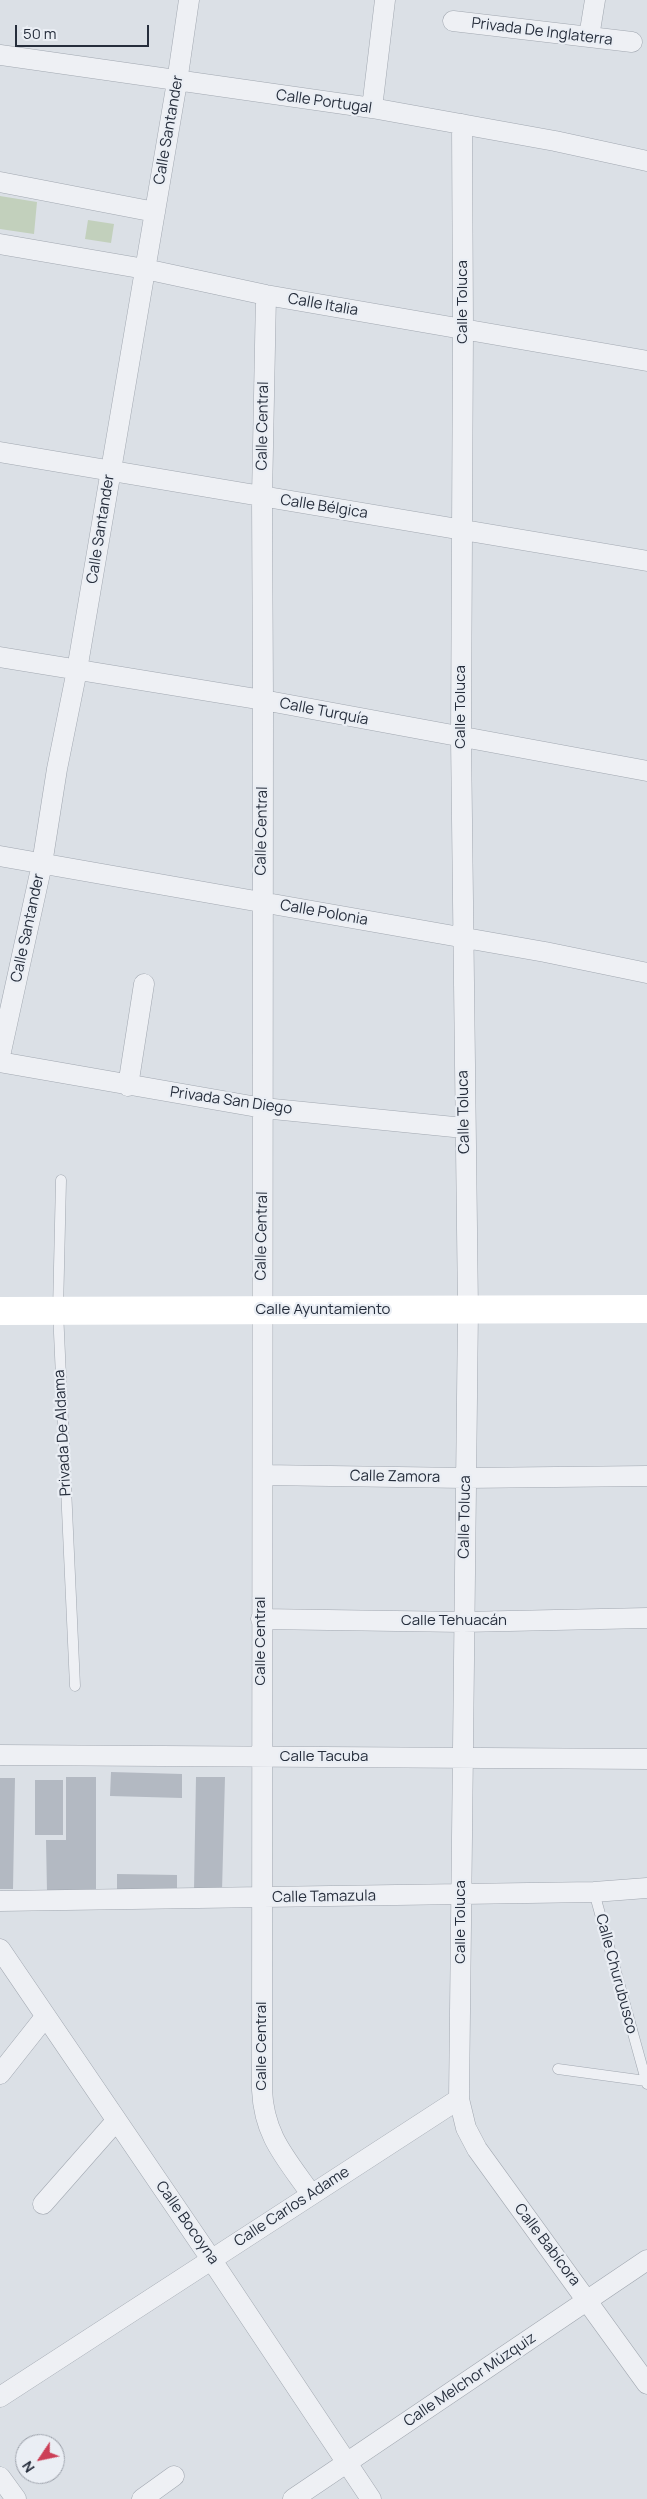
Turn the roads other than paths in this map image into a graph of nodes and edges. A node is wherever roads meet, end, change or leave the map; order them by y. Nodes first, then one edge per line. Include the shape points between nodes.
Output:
1 (189, 0) edge
2 (385, 0) edge
3 (595, 0) edge
4 (453, 21) dead end
5 (590, 37) junction
6 (632, 42) dead end
7 (0, 55) edge
8 (177, 82) junction
9 (372, 108) junction
10 (462, 124) junction
11 (647, 161) edge
12 (0, 182) edge
13 (154, 212) junction
14 (0, 244) edge
15 (145, 268) junction
16 (266, 295) junction
17 (463, 329) junction
18 (647, 361) edge
19 (0, 452) edge
20 (110, 471) junction
21 (262, 496) junction
22 (461, 530) junction
23 (647, 561) edge
24 (0, 656) edge
25 (78, 670) junction
26 (263, 700) junction
27 (461, 738) junction
28 (647, 771) edge
29 (0, 856) edge
30 (42, 864) junction
31 (261, 902) junction
32 (462, 938) junction
33 (647, 973) edge
34 (144, 984) dead end
35 (0, 1056) edge
36 (0, 1062) edge
37 (128, 1086) junction
38 (263, 1108) junction
39 (464, 1128) junction
40 (61, 1180) dead end
41 (647, 1309) edge
42 (261, 1310) junction
43 (468, 1310) junction
44 (0, 1311) edge
45 (58, 1311) junction
46 (263, 1475) junction
47 (647, 1476) edge
48 (465, 1478) junction
49 (647, 1618) edge
50 (261, 1619) junction
51 (463, 1622) junction
52 (75, 1686) dead end
53 (0, 1755) edge
54 (261, 1756) junction
55 (462, 1758) junction
56 (647, 1759) edge
57 (647, 1888) edge
58 (594, 1892) junction
59 (461, 1893) junction
60 (262, 1898) junction
61 (0, 1901) edge
62 (0, 1949) edge
63 (45, 2017) junction
64 (558, 2069) dead end
65 (0, 2074) edge
66 (646, 2082) edge
67 (459, 2100) junction
68 (116, 2121) junction
69 (311, 2194) junction
70 (43, 2204) dead end
71 (211, 2259) junction
72 (647, 2260) edge
73 (589, 2300) junction
74 (647, 2384) edge
75 (0, 2398) edge
76 (346, 2463) junction
77 (174, 2476) dead end
78 (0, 2477) edge
79 (16, 2499) edge
80 (142, 2499) edge
81 (293, 2499) edge
82 (371, 2499) edge

1 - 8 street, Calle Santander
2 - 9 street
3 - 5 street
4 - 5 street, Privada De Inglaterra
5 - 6 street, Privada De Inglaterra
7 - 8 street, Calle Portugal
8 - 9 street, Calle Portugal
8 - 13 street, Calle Santander
9 - 10 street, Calle Portugal
10 - 11 street, Calle Portugal
10 - 17 street, Calle Toluca
12 - 13 street
13 - 15 street, Calle Santander
14 - 15 street, Calle Italia
15 - 16 street, Calle Italia
15 - 20 street, Calle Santander
16 - 17 street, Calle Italia
16 - 21 street, Calle Central
17 - 18 street, Calle Italia
17 - 22 street, Calle Toluca
19 - 20 street, Calle Bélgica
20 - 21 street, Calle Bélgica
20 - 25 street, Calle Santander
21 - 22 street, Calle Bélgica
21 - 26 street, Calle Central
22 - 23 street, Calle Bélgica
22 - 27 street, Calle Toluca
24 - 25 street, Calle Turquía
25 - 26 street, Calle Turquía
25 - 30 street, Calle Santander via 57,769
26 - 27 street, Calle Turquía
26 - 31 street, Calle Central
27 - 28 street, Calle Turquía
27 - 32 street, Calle Toluca
29 - 30 street, Calle Polonia
30 - 31 street, Calle Polonia
30 - 35 street, Calle Santander
31 - 32 street, Calle Polonia
31 - 38 street, Calle Central
32 - 33 street, Calle Polonia
32 - 39 street, Calle Toluca
34 - 37 street
36 - 37 street, Privada San Diego
37 - 38 street, Privada San Diego
38 - 39 street, Privada San Diego
38 - 42 street, Calle Central
39 - 43 street, Calle Toluca
40 - 45 lane, Privada De Aldama
41 - 43 main road, Calle Ayuntamiento
42 - 43 main road, Calle Ayuntamiento
42 - 45 main road, Calle Ayuntamiento
42 - 46 street, Calle Central
43 - 48 street, Calle Toluca
44 - 45 main road, Calle Ayuntamiento
45 - 52 lane, Privada De Aldama
46 - 48 street, Calle Zamora
46 - 50 street, Calle Central
47 - 48 street, Calle Zamora
48 - 51 street, Calle Toluca
49 - 51 street, Calle Tehuacán
50 - 51 street, Calle Tehuacán
50 - 54 street, Calle Central
51 - 55 street, Calle Toluca
53 - 54 street, Calle Tacuba
54 - 55 street, Calle Tacuba
54 - 60 street, Calle Central
55 - 56 street, Calle Tacuba
55 - 59 street, Calle Toluca
57 - 58 street, Calle Tamazula
58 - 59 street, Calle Tamazula
58 - 66 lane, Calle Churubusco
59 - 60 street, Calle Tamazula
59 - 67 street, Calle Toluca
60 - 61 street, Calle Tamazula
60 - 69 street, Calle Central via 263,2107 275,2141
62 - 63 street, Calle Bocoyna
63 - 65 street
63 - 68 street, Calle Bocoyna
64 - 66 lane
67 - 69 street, Calle Carlos Adame
67 - 73 street, Calle Babícora via 466,2128 477,2149
68 - 70 street
68 - 71 street, Calle Bocoyna
69 - 71 street, Calle Carlos Adame
71 - 75 street, Calle Carlos Adame
71 - 76 street, Calle Bocoyna
72 - 73 street, Calle Melchor Múzquiz
73 - 74 street, Calle Babícora
73 - 76 street, Calle Melchor Múzquiz
76 - 81 street, Calle Melchor Múzquiz
76 - 82 street, Calle Bocoyna
77 - 80 street
78 - 79 street

